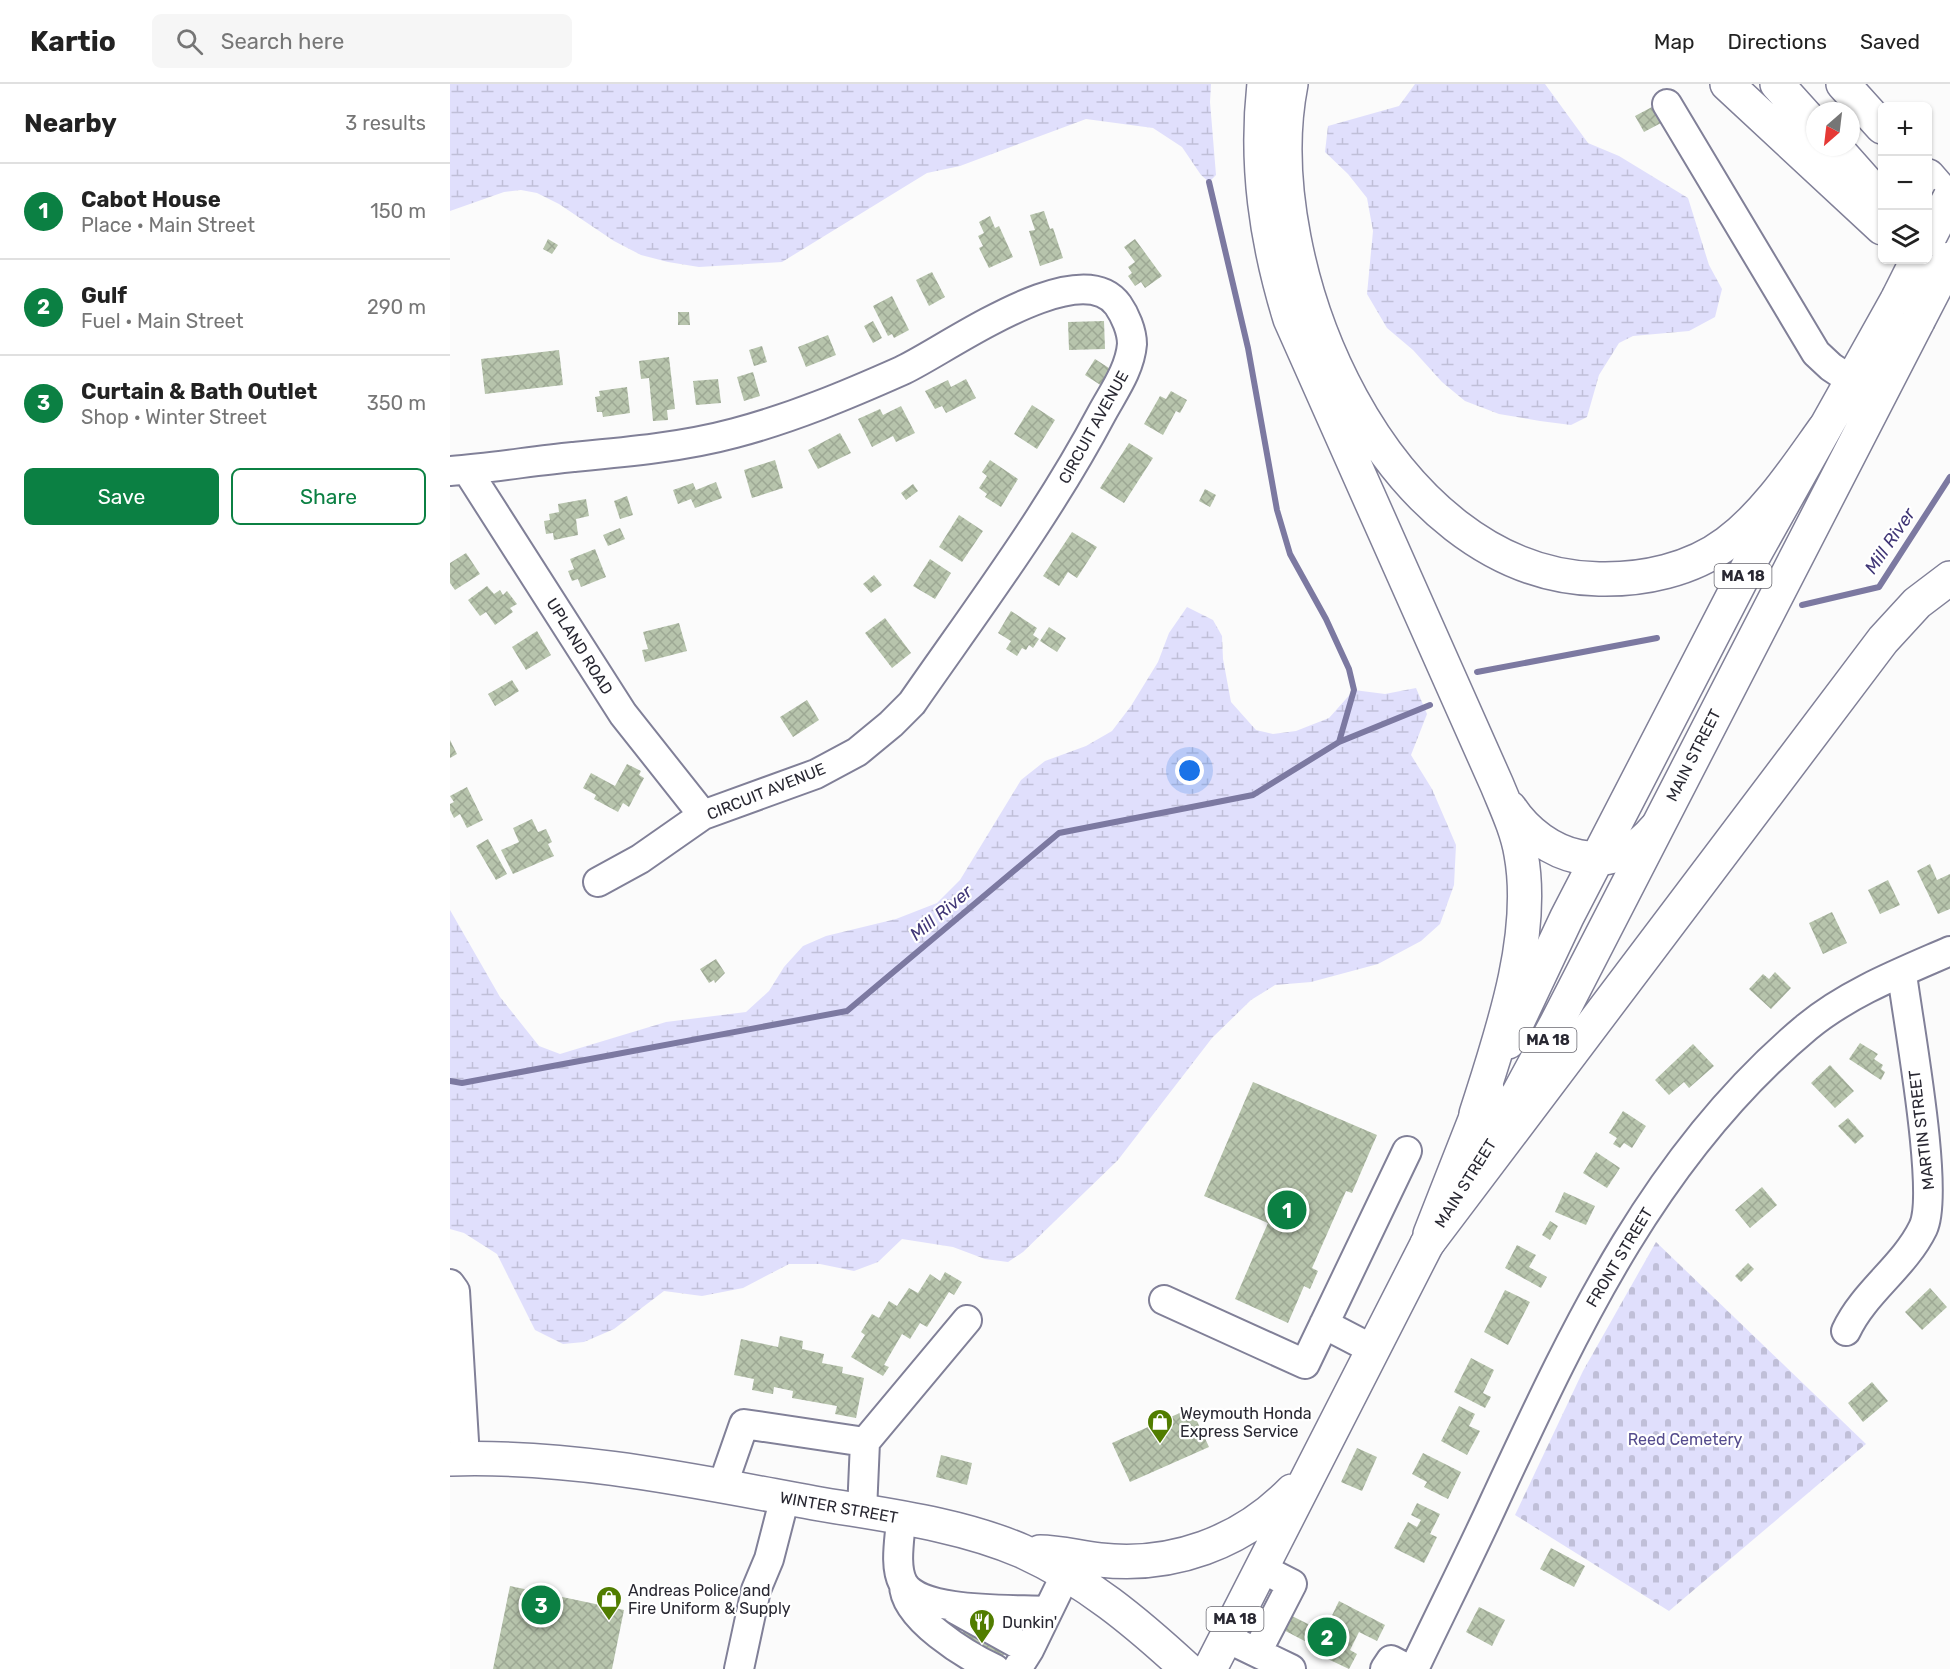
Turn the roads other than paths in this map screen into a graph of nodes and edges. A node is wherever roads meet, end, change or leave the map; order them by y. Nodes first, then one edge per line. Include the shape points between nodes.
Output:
1 (1264, 84) edge
2 (1291, 84) edge
3 (1726, 84) edge
4 (1777, 84) edge
5 (1843, 84) edge
6 (1851, 84) edge
7 (1667, 104) dead end
8 (1806, 116) edge
9 (1878, 121) edge
10 (1878, 122) edge
11 (1842, 156) edge
12 (1932, 180) edge
13 (1878, 196) edge
14 (1950, 199) edge
15 (1878, 224) edge
16 (1932, 233) edge
17 (1932, 254) edge
18 (1950, 259) edge
19 (1916, 264) edge
20 (1921, 264) edge
21 (1950, 274) edge
22 (1950, 290) edge
23 (1908, 309) junction
24 (1852, 381) junction
25 (1824, 429) junction
26 (459, 470) edge
27 (1950, 578) edge
28 (1497, 785) junction
29 (703, 815) junction
30 (1655, 828) junction
31 (1597, 859) junction
32 (598, 882) dead end
33 (1950, 951) edge
34 (1902, 974) junction
35 (1476, 1114) junction
36 (1407, 1151) dead end
37 (1427, 1244) junction
38 (450, 1284) edge
39 (1164, 1300) dead end
40 (967, 1320) dead end
41 (1324, 1324) junction
42 (1846, 1331) dead end
43 (1372, 1349) junction
44 (865, 1442) junction
45 (458, 1459) edge
46 (1308, 1474) junction
47 (722, 1486) junction
48 (784, 1497) junction
49 (862, 1511) junction
50 (901, 1519) junction
51 (1021, 1551) junction
52 (1261, 1568) junction
53 (1066, 1574) junction
54 (904, 1585) junction
55 (951, 1606) junction
56 (1046, 1611) junction
57 (1226, 1638) junction
58 (1257, 1652) junction
59 (1023, 1660) edge
60 (739, 1669) edge
61 (995, 1669) edge
62 (1187, 1669) edge
63 (1210, 1669) edge
64 (1291, 1669) edge
65 (1385, 1669) edge
66 (1408, 1669) edge
67 (1414, 1669) edge

1 - 28 main road via 1260,145 1263,202 1277,280 1290,319
2 - 25 main road via 1285,126 1289,208 1301,273 1323,337 1353,399 1393,460 1436,508 1478,543 1526,566 1567,576 1624,578 1672,570 1718,549 1743,529 1777,492
3 - 15 main road
4 - 8 main road
5 - 10 main road
6 - 9 main road
7 - 24 street via 1816,352
11 - 13 main road
12 - 14 main road
14 - 16 main road, bridge
17 - 21 main road
18 - 23 main road, MAIN STREET / MA 18, bridge
19 - 23 main road, MAIN STREET / MA 18, bridge
20 - 22 main road
23 - 24 main road, MAIN STREET / MA 18
23 - 30 main road, MAIN STREET / MA 18
24 - 25 main road, MAIN STREET / MA 18
25 - 31 main road, MAIN STREET / MA 18 via 1753,557
26 - 29 street, UPLAND ROAD via 623,714
26 - 29 street, CIRCUIT AVENUE via 676,445 733,434 783,419 904,370 996,318 1043,298 1070,289 1096,292 1116,303 1132,341 1128,365 1079,456 912,703 857,752 837,763
27 - 37 main road via 1917,603 1883,640
28 - 31 main road via 1513,813 1533,834 1570,854
28 - 35 main road via 1521,852 1524,903 1519,952
29 - 32 street, CIRCUIT AVENUE via 640,859
30 - 31 main road via 1630,851
30 - 37 main road, MAIN STREET / MA 18 via 1486,1153
31 - 35 main road, MAIN STREET / MA 18
33 - 34 street, FRONT STREET
34 - 42 street, MARTIN STREET via 1927,1167 1927,1214 1916,1240 1858,1308
34 - 67 street, FRONT STREET via 1863,991 1808,1027 1750,1080 1679,1162 1585,1314
35 - 37 main road, MAIN STREET / MA 18
36 - 41 street
37 - 43 main road, MAIN STREET / MA 18
38 - 45 street via 455,1292
39 - 41 street via 1305,1364
40 - 44 street
41 - 43 street
43 - 46 main road, MAIN STREET / MA 18
44 - 47 street via 744,1424
44 - 49 street
45 - 47 main road, WINTER STREET via 507,1458 592,1465
46 - 51 main road via 1246,1530 1185,1555 1151,1561 1101,1561
46 - 52 main road, MAIN STREET / MA 18
47 - 48 main road, WINTER STREET
48 - 49 main road, WINTER STREET
48 - 60 street via 769,1558 756,1590
49 - 50 main road, WINTER STREET
50 - 51 main road, WINTER STREET via 939,1526
50 - 54 street via 899,1571
51 - 53 main road, WINTER STREET
52 - 57 main road, MAIN STREET / MA 18
52 - 58 street via 1292,1584
53 - 56 street
53 - 62 main road, WINTER STREET via 1119,1609
54 - 55 street via 918,1596
54 - 61 street via 904,1596 919,1617 959,1649
55 - 56 street
55 - 59 street
56 - 59 street
57 - 58 street
57 - 63 main road, MAIN STREET / MA 18
58 - 64 street
65 - 66 street via 1391,1660

